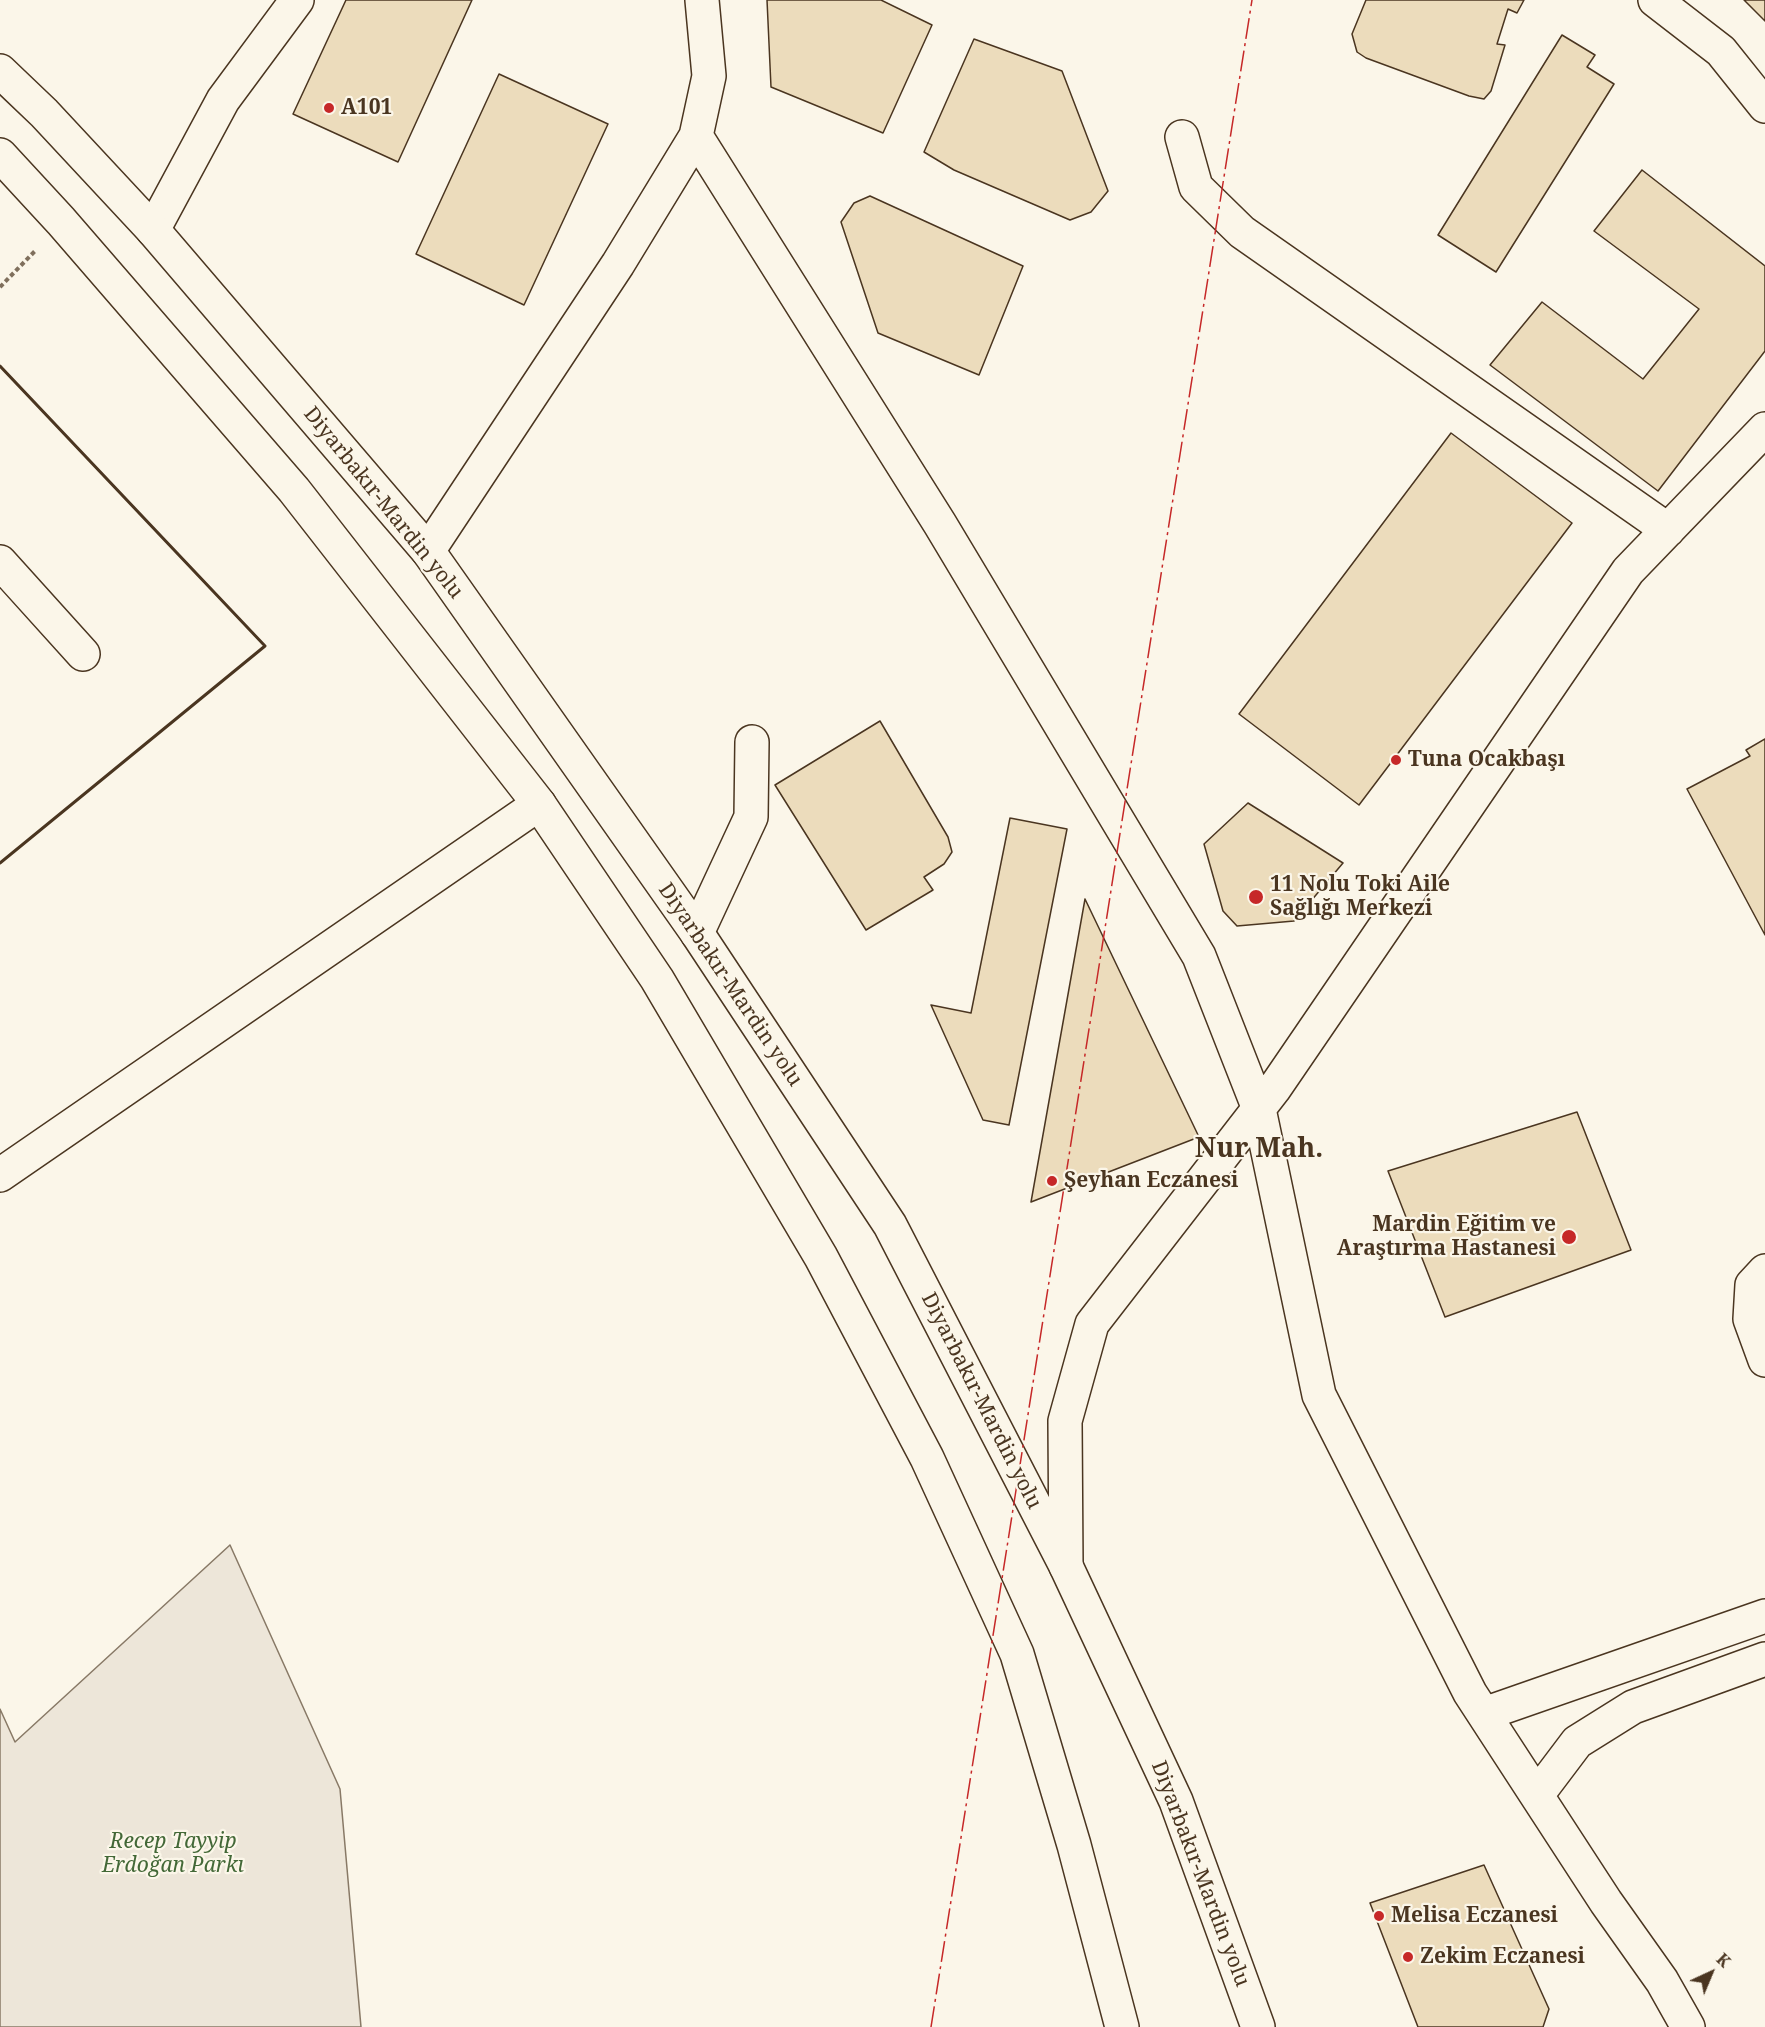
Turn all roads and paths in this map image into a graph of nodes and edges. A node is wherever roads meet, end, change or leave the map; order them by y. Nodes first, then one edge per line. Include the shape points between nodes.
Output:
1 (297, 0) edge
2 (702, 0) edge
3 (1655, 0) edge
4 (0, 71) edge
5 (1765, 106) edge
6 (696, 136) junction
7 (1182, 137) dead end
8 (0, 155) edge
9 (153, 230) junction
10 (34, 251) dead end
11 (0, 287) edge
12 (1765, 429) edge
13 (1668, 530) junction
14 (428, 551) junction
15 (0, 562) edge
16 (83, 654) dead end
17 (752, 742) dead end
18 (539, 804) junction
19 (697, 933) junction
20 (1258, 1109) junction
21 (0, 1176) edge
22 (1765, 1270) edge
23 (1765, 1360) edge
24 (1066, 1566) junction
25 (1765, 1616) edge
26 (1765, 1659) edge
27 (1485, 1714) junction
28 (1537, 1795) junction
29 (1242, 1982) junction
30 (1112, 1988) junction
31 (1122, 2027) edge
32 (1132, 2027) edge
33 (1237, 2027) edge
34 (1258, 2027) edge
35 (1688, 2027) edge

1 - 9 main road via 223,100
2 - 6 main road via 710,76
3 - 5 main road via 1721,51
4 - 9 main road, Diyarbakır-Mardin yolu
6 - 14 main road via 618,264
6 - 20 main road via 940,524 1199,956
7 - 13 main road via 1196,187 1242,232
8 - 18 main road via 294,490
9 - 14 main road, Diyarbakır-Mardin yolu
10 - 11 path
12 - 13 main road
13 - 20 main road via 1628,571
14 - 19 main road, Diyarbakır-Mardin yolu
15 - 16 main road
17 - 19 main road via 751,817
18 - 21 main road
18 - 30 main road via 657,979 821,1257 927,1458 1017,1654
19 - 24 main road, Diyarbakır-Mardin yolu via 890,1226
20 - 24 main road via 1092,1323 1065,1421
20 - 27 main road via 1319,1395 1470,1693
22 - 23 main road via 1752,1285 1750,1319
24 - 29 main road, Diyarbakır-Mardin yolu via 1176,1801
25 - 27 main road
26 - 28 main road via 1634,1707 1577,1742
27 - 28 main road
28 - 35 main road via 1662,1981
29 - 33 main road
29 - 34 main road, Diyarbakır-Mardin yolu
30 - 31 main road
30 - 32 main road

